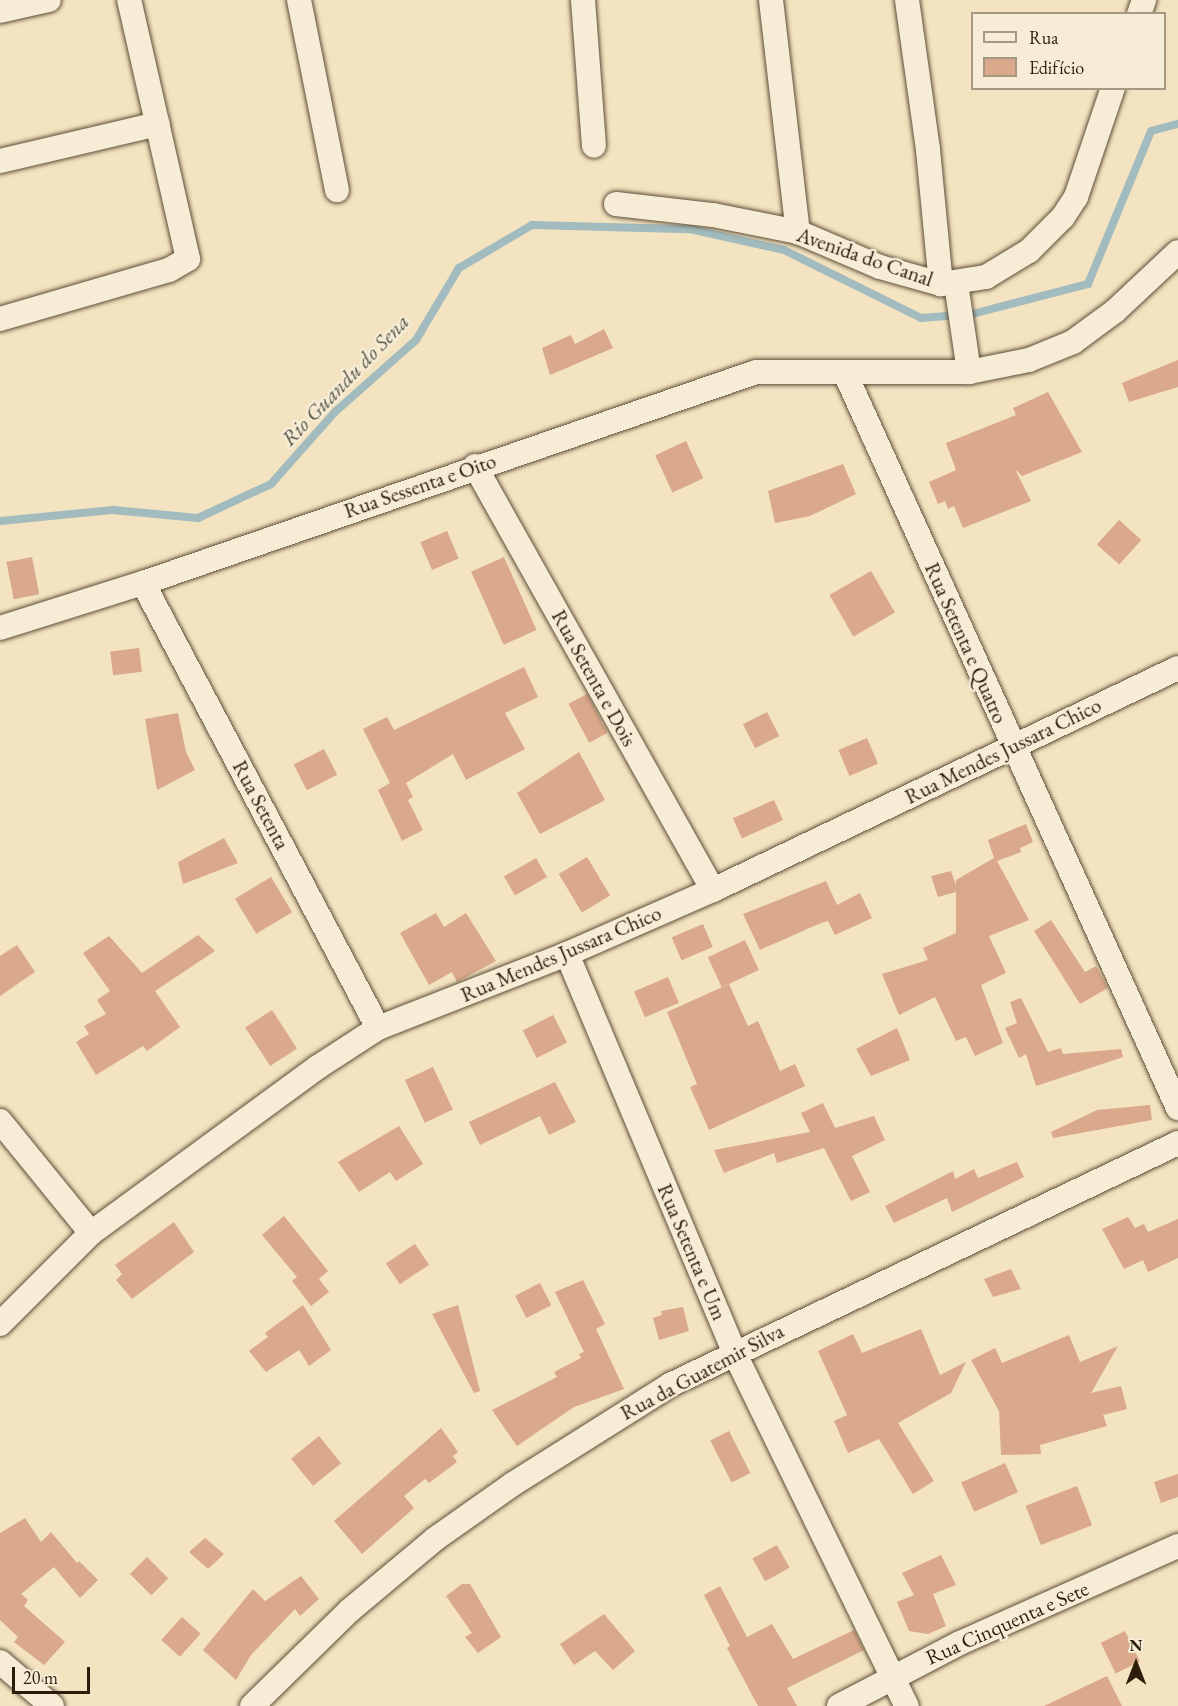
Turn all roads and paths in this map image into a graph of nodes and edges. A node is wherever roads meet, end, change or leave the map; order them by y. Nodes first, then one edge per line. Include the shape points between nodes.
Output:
1 (50, 0) edge
2 (129, 0) edge
3 (299, 0) edge
4 (583, 0) edge
5 (771, 0) edge
6 (907, 0) edge
7 (0, 11) edge
8 (1112, 90) edge
9 (158, 124) junction
10 (594, 146) dead end
11 (0, 161) edge
12 (337, 190) dead end
13 (616, 204) dead end
14 (798, 232) junction
15 (1178, 252) edge
16 (952, 288) junction
17 (0, 319) edge
18 (968, 363) junction
19 (845, 373) junction
20 (475, 466) junction
21 (143, 583) junction
22 (0, 628) edge
23 (1178, 668) edge
24 (1012, 746) junction
25 (713, 890) junction
26 (567, 954) junction
27 (378, 1028) junction
28 (1178, 1108) edge
29 (0, 1121) edge
30 (1178, 1143) edge
31 (91, 1233) junction
32 (0, 1324) edge
33 (734, 1352) junction
34 (1178, 1546) edge
35 (0, 1662) edge
36 (892, 1676) junction
37 (52, 1706) edge
38 (252, 1706) edge
39 (839, 1706) edge
40 (907, 1706) edge

1 - 7 street
2 - 9 street
3 - 12 street
4 - 10 street
5 - 14 street
6 - 16 street
8 - 16 street, Avenida do Canal via 1076,197 1063,217 1011,265
9 - 11 street
9 - 17 street via 187,250 184,263
13 - 14 street, Avenida do Canal via 713,215
14 - 16 street, Avenida do Canal via 880,267
15 - 18 street, Rua Sessenta e Oito via 1125,304 1073,342 1029,360
16 - 18 street
18 - 19 street, Rua Sessenta e Oito
19 - 20 street, Rua Sessenta e Oito via 756,372
19 - 24 street, Rua Setenta e Quatro
20 - 21 street, Rua Sessenta e Oito
20 - 25 street, Rua Setenta e Dois
21 - 22 street, Rua Sessenta e Oito
21 - 27 street, Rua Setenta
23 - 24 street, Rua Mendes Jussara Chico
24 - 25 street, Rua Mendes Jussara Chico
24 - 28 street, Rua Setenta e Quatro
25 - 26 street, Rua Mendes Jussara Chico
26 - 27 street, Rua Mendes Jussara Chico
26 - 33 street, Rua Setenta e Um
27 - 31 street, Rua Mendes Jussara Chico via 318,1067
29 - 31 street
30 - 33 street, Rua da Guatemir Silva
31 - 32 street, Rua Mendes Jussara Chico
33 - 36 street, Rua Setenta e Um
33 - 38 street, Rua da Guatemir Silva via 670,1385 513,1484 435,1539 349,1611
34 - 36 street, Rua Cinquenta e Sete
35 - 37 street
36 - 39 street, Rua Cinquenta e Sete
36 - 40 street, Rua Setenta e Um

